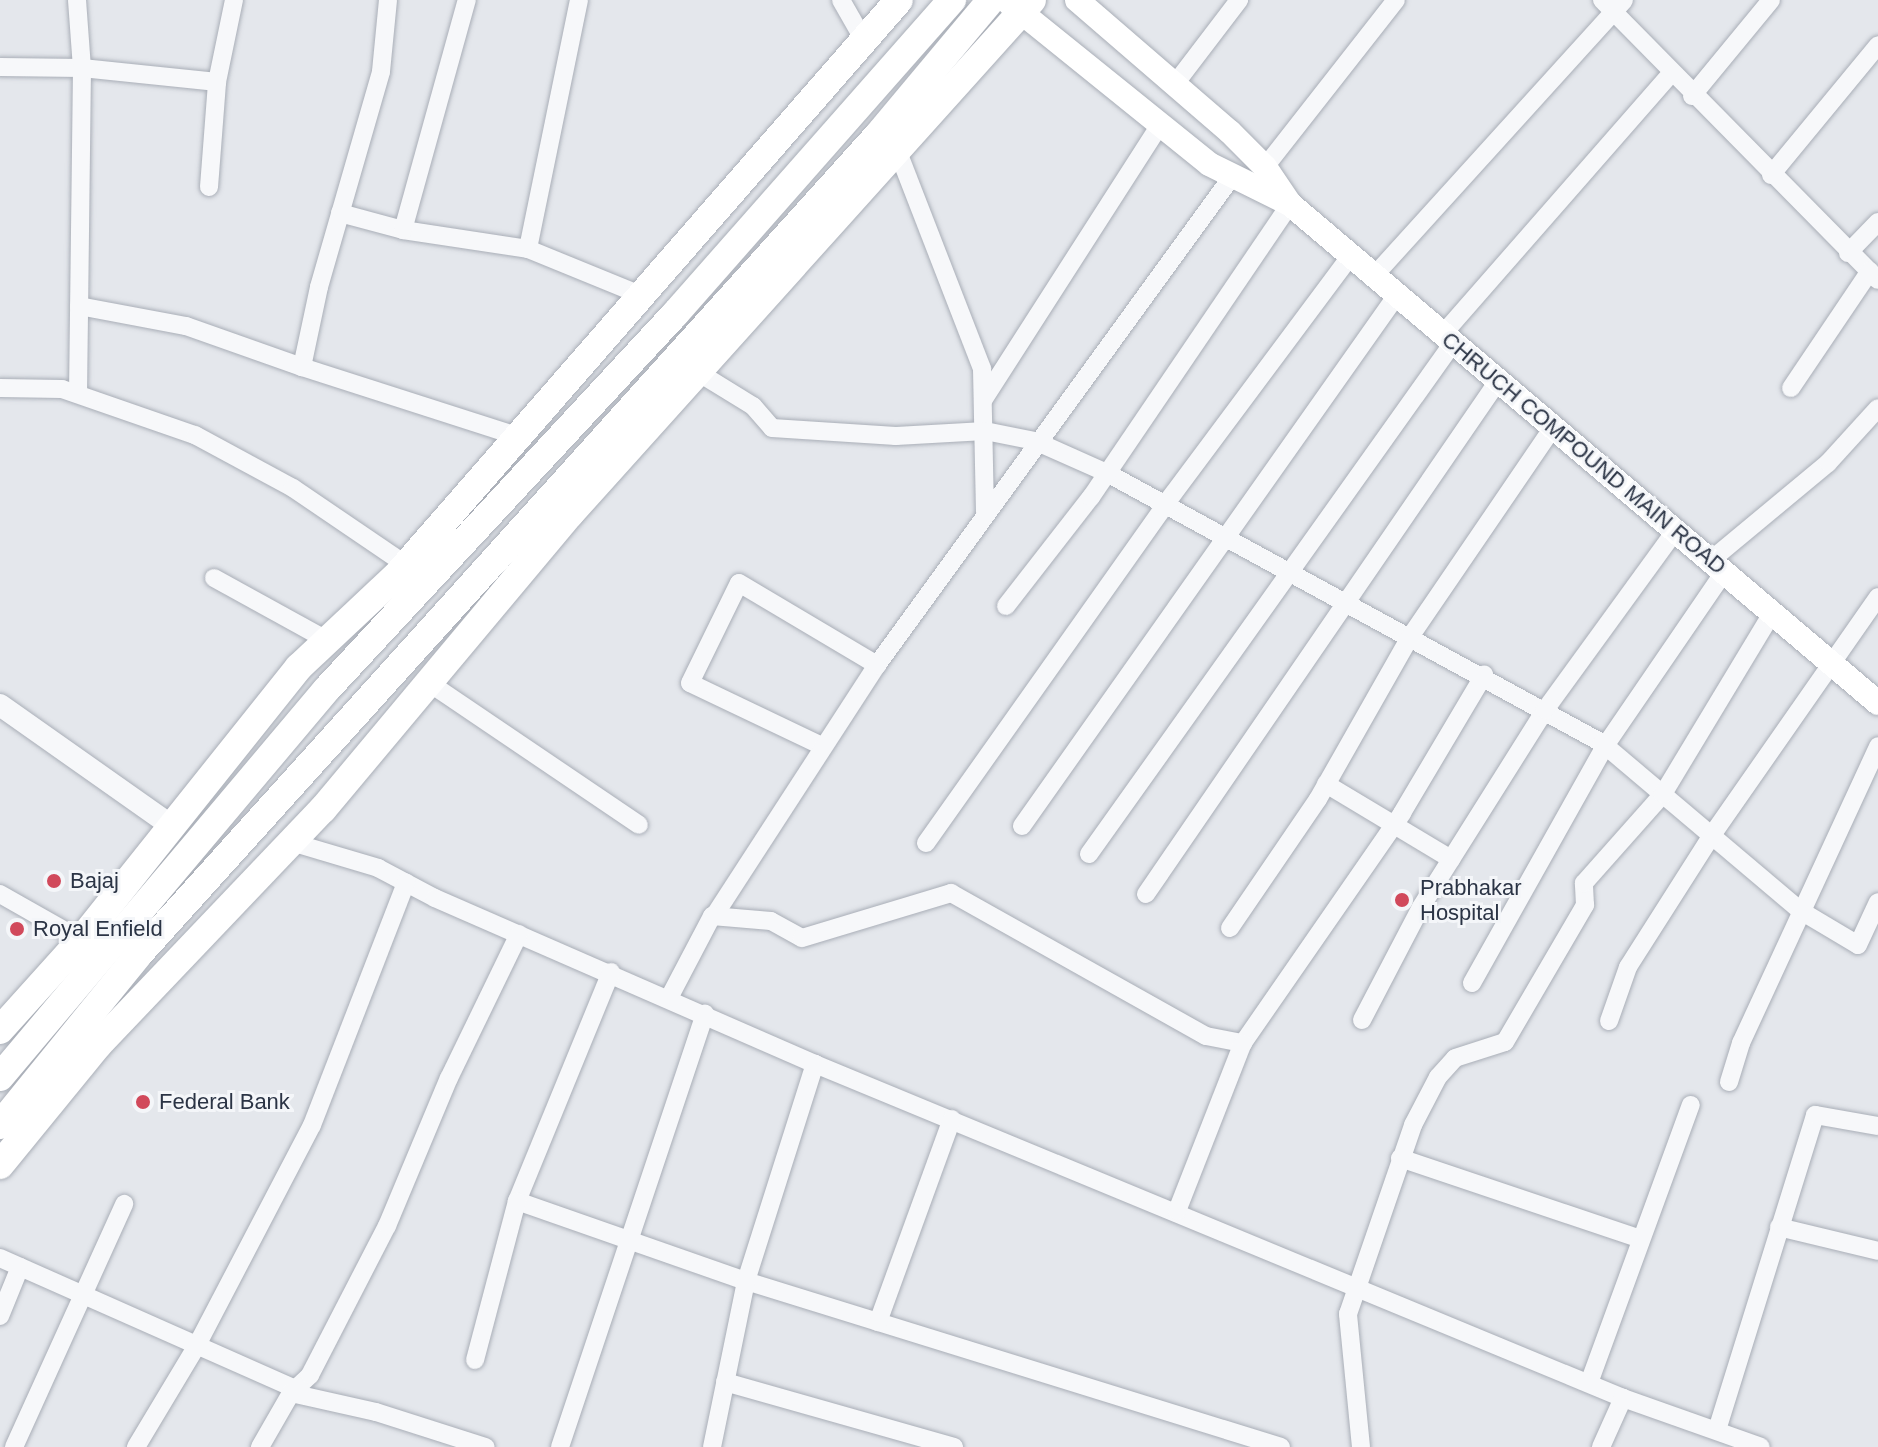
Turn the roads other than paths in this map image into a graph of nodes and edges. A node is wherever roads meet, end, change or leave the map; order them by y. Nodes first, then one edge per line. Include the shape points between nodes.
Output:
1 (77, 0) edge
2 (234, 0) edge
3 (388, 0) edge
4 (467, 0) edge
5 (579, 0) edge
6 (841, 0) edge
7 (899, 0) edge
8 (952, 0) edge
9 (1077, 0) edge
10 (1239, 0) edge
11 (1396, 0) edge
12 (1771, 0) edge
13 (1021, 4) edge
14 (1613, 4) edge
15 (986, 6) edge
16 (865, 42) junction
17 (1878, 45) edge
18 (0, 67) edge
19 (82, 68) junction
20 (1671, 74) junction
21 (217, 82) junction
22 (1175, 84) junction
23 (1692, 96) junction
24 (1161, 123) junction
25 (898, 152) junction
26 (1265, 167) junction
27 (1771, 175) junction
28 (1231, 178) junction
29 (209, 187) dead end
30 (1290, 204) junction
31 (340, 213) junction
32 (1878, 222) edge
33 (403, 230) junction
34 (528, 249) junction
35 (1848, 253) junction
36 (1351, 255) junction
37 (1374, 276) junction
38 (1874, 276) edge
39 (638, 294) junction
40 (1397, 295) junction
41 (79, 306) junction
42 (1448, 338) junction
43 (302, 367) junction
44 (696, 371) junction
45 (1498, 381) junction
46 (0, 388) edge
47 (1791, 388) dead end
48 (78, 393) junction
49 (984, 399) junction
50 (1878, 408) edge
51 (1553, 427) junction
52 (985, 431) junction
53 (517, 436) junction
54 (1035, 441) junction
55 (1107, 473) junction
56 (1167, 502) junction
57 (985, 512) junction
58 (1675, 531) junction
59 (1228, 537) junction
60 (405, 564) junction
61 (1717, 566) junction
62 (1286, 572) junction
63 (214, 578) dead end
64 (1878, 597) edge
65 (1345, 604) junction
66 (1006, 606) dead end
67 (1772, 613) junction
68 (1410, 637) junction
69 (325, 639) junction
70 (877, 665) junction
71 (1833, 665) junction
72 (1484, 675) junction
73 (431, 684) junction
74 (1878, 703) edge
75 (0, 705) edge
76 (1545, 710) junction
77 (822, 746) junction
78 (1605, 746) junction
79 (1878, 746) edge
80 (1326, 784) junction
81 (1663, 794) junction
82 (1395, 822) junction
83 (169, 824) junction
84 (639, 825) dead end
85 (1022, 826) dead end
86 (1712, 835) junction
87 (291, 842) junction
88 (926, 843) dead end
89 (1089, 854) dead end
90 (1451, 859) junction
91 (406, 883) junction
92 (0, 894) edge
93 (1146, 894) dead end
94 (1878, 902) edge
95 (1801, 911) junction
96 (714, 916) junction
97 (1230, 928) dead end
98 (519, 934) junction
99 (81, 940) junction
100 (611, 972) junction
101 (1472, 983) dead end
102 (669, 998) junction
103 (705, 1014) junction
104 (1362, 1020) dead end
105 (1609, 1021) dead end
106 (0, 1030) edge
107 (1243, 1043) junction
108 (815, 1064) junction
109 (0, 1077) edge
110 (1729, 1082) dead end
111 (1691, 1105) dead end
112 (952, 1119) junction
113 (0, 1125) edge
114 (1878, 1126) edge
115 (1400, 1158) junction
116 (0, 1165) edge
117 (517, 1201) junction
118 (124, 1204) dead end
119 (1177, 1211) junction
120 (1779, 1227) junction
121 (1641, 1239) junction
122 (627, 1240) junction
123 (1878, 1251) edge
124 (0, 1258) edge
125 (20, 1267) junction
126 (746, 1281) junction
127 (1354, 1285) junction
128 (79, 1296) junction
129 (0, 1316) edge
130 (878, 1322) junction
131 (196, 1347) junction
132 (475, 1360) dead end
133 (725, 1382) junction
134 (1589, 1383) junction
135 (293, 1391) junction
136 (1623, 1398) junction
137 (1726, 1438) edge
138 (14, 1447) edge
139 (136, 1447) edge
140 (260, 1447) edge
141 (486, 1447) edge
142 (560, 1447) edge
143 (712, 1447) edge
144 (954, 1447) edge
145 (1281, 1447) edge
146 (1361, 1447) edge
147 (1601, 1447) edge
148 (1761, 1447) edge

1 - 19 street
2 - 21 street
3 - 31 street via 381,72
4 - 33 street
5 - 34 street
6 - 16 street
7 - 16 main road
8 - 109 main road via 675,314 327,689
9 - 22 main road
10 - 22 street
11 - 26 street
12 - 23 street
13 - 24 main road
13 - 25 main road
14 - 20 street
14 - 37 street
15 - 113 main road via 888,123 298,773 138,955
16 - 39 main road
17 - 27 street
18 - 19 street
19 - 21 street
19 - 41 street
20 - 23 street
20 - 42 street
21 - 29 street
22 - 26 main road
23 - 27 street
24 - 28 main road
24 - 49 street
25 - 44 main road
25 - 49 street via 982,369
26 - 30 main road
27 - 35 street
28 - 30 main road
28 - 54 street
30 - 36 main road, CHRUCH COMPOUND MAIN ROAD
30 - 55 street
31 - 33 street
31 - 43 street
32 - 35 street
33 - 34 street
34 - 39 street
35 - 38 street
36 - 37 main road, CHRUCH COMPOUND MAIN ROAD
36 - 56 street
37 - 40 main road, CHRUCH COMPOUND MAIN ROAD
38 - 47 street
39 - 53 main road
40 - 42 main road, CHRUCH COMPOUND MAIN ROAD
40 - 59 street
41 - 43 street via 186,326
41 - 48 street
42 - 45 main road, CHRUCH COMPOUND MAIN ROAD
42 - 62 street
43 - 53 street
44 - 52 street via 753,406 772,428 896,436
44 - 73 main road
45 - 51 main road, CHRUCH COMPOUND MAIN ROAD
45 - 65 street
46 - 48 street
48 - 60 street via 195,435 293,488
49 - 52 street
50 - 61 street via 1828,463
51 - 58 main road, CHRUCH COMPOUND MAIN ROAD
51 - 68 street
52 - 54 street
52 - 57 street
53 - 60 main road
54 - 55 street
54 - 57 street
55 - 56 street
55 - 66 street
56 - 59 street
56 - 88 street
57 - 70 street
58 - 61 main road, CHRUCH COMPOUND MAIN ROAD
58 - 76 street
59 - 62 street
59 - 85 street
60 - 69 main road
61 - 67 main road, CHRUCH COMPOUND MAIN ROAD
61 - 78 street
62 - 65 street
62 - 89 street
63 - 69 street
64 - 71 street
65 - 68 street
65 - 93 street
67 - 71 main road, CHRUCH COMPOUND MAIN ROAD
67 - 81 street
68 - 72 street
68 - 80 street
69 - 83 main road
70 - 77 street
70 - 77 street via 739,583 690,683
71 - 74 main road, CHRUCH COMPOUND MAIN ROAD
71 - 86 street
72 - 76 street
72 - 82 street
73 - 84 street
73 - 87 main road
75 - 83 street
76 - 78 street
76 - 90 street
77 - 96 street
78 - 81 street
78 - 101 street
79 - 95 street
80 - 82 street
80 - 97 street
81 - 86 street
81 - 115 street via 1584,883 1585,905 1505,1042 1474,1048 1447,1067
82 - 90 street
82 - 107 street
83 - 99 main road
86 - 95 street
86 - 105 street via 1628,967
87 - 91 street via 343,854
87 - 116 main road via 97,1046
90 - 104 street
91 - 98 street
91 - 131 street via 312,1125
92 - 99 street
94 - 95 street via 1858,945
95 - 110 street via 1741,1043
96 - 102 street
96 - 107 street via 771,921 802,938 951,893 1206,1036
98 - 100 street
98 - 135 street via 449,1078 387,1226 310,1375
99 - 106 main road
100 - 102 street
100 - 117 street
102 - 103 street
103 - 108 street
103 - 122 street
107 - 119 street
108 - 112 street
108 - 126 street
111 - 121 street
112 - 119 street
112 - 130 street
114 - 120 street via 1815,1115
115 - 121 street
115 - 127 street
117 - 122 street
117 - 132 street
118 - 128 street
119 - 127 street
120 - 123 street
120 - 137 street
121 - 134 street
122 - 126 street
122 - 142 street
124 - 125 street
125 - 128 street
125 - 129 street
126 - 130 street
126 - 133 street
127 - 134 street
127 - 146 street via 1348,1314
128 - 131 street
128 - 138 street
130 - 145 street
131 - 135 street
131 - 139 street
133 - 143 street
133 - 144 street
134 - 136 street
135 - 140 street
135 - 141 street
136 - 137 street
136 - 147 street
137 - 148 street

